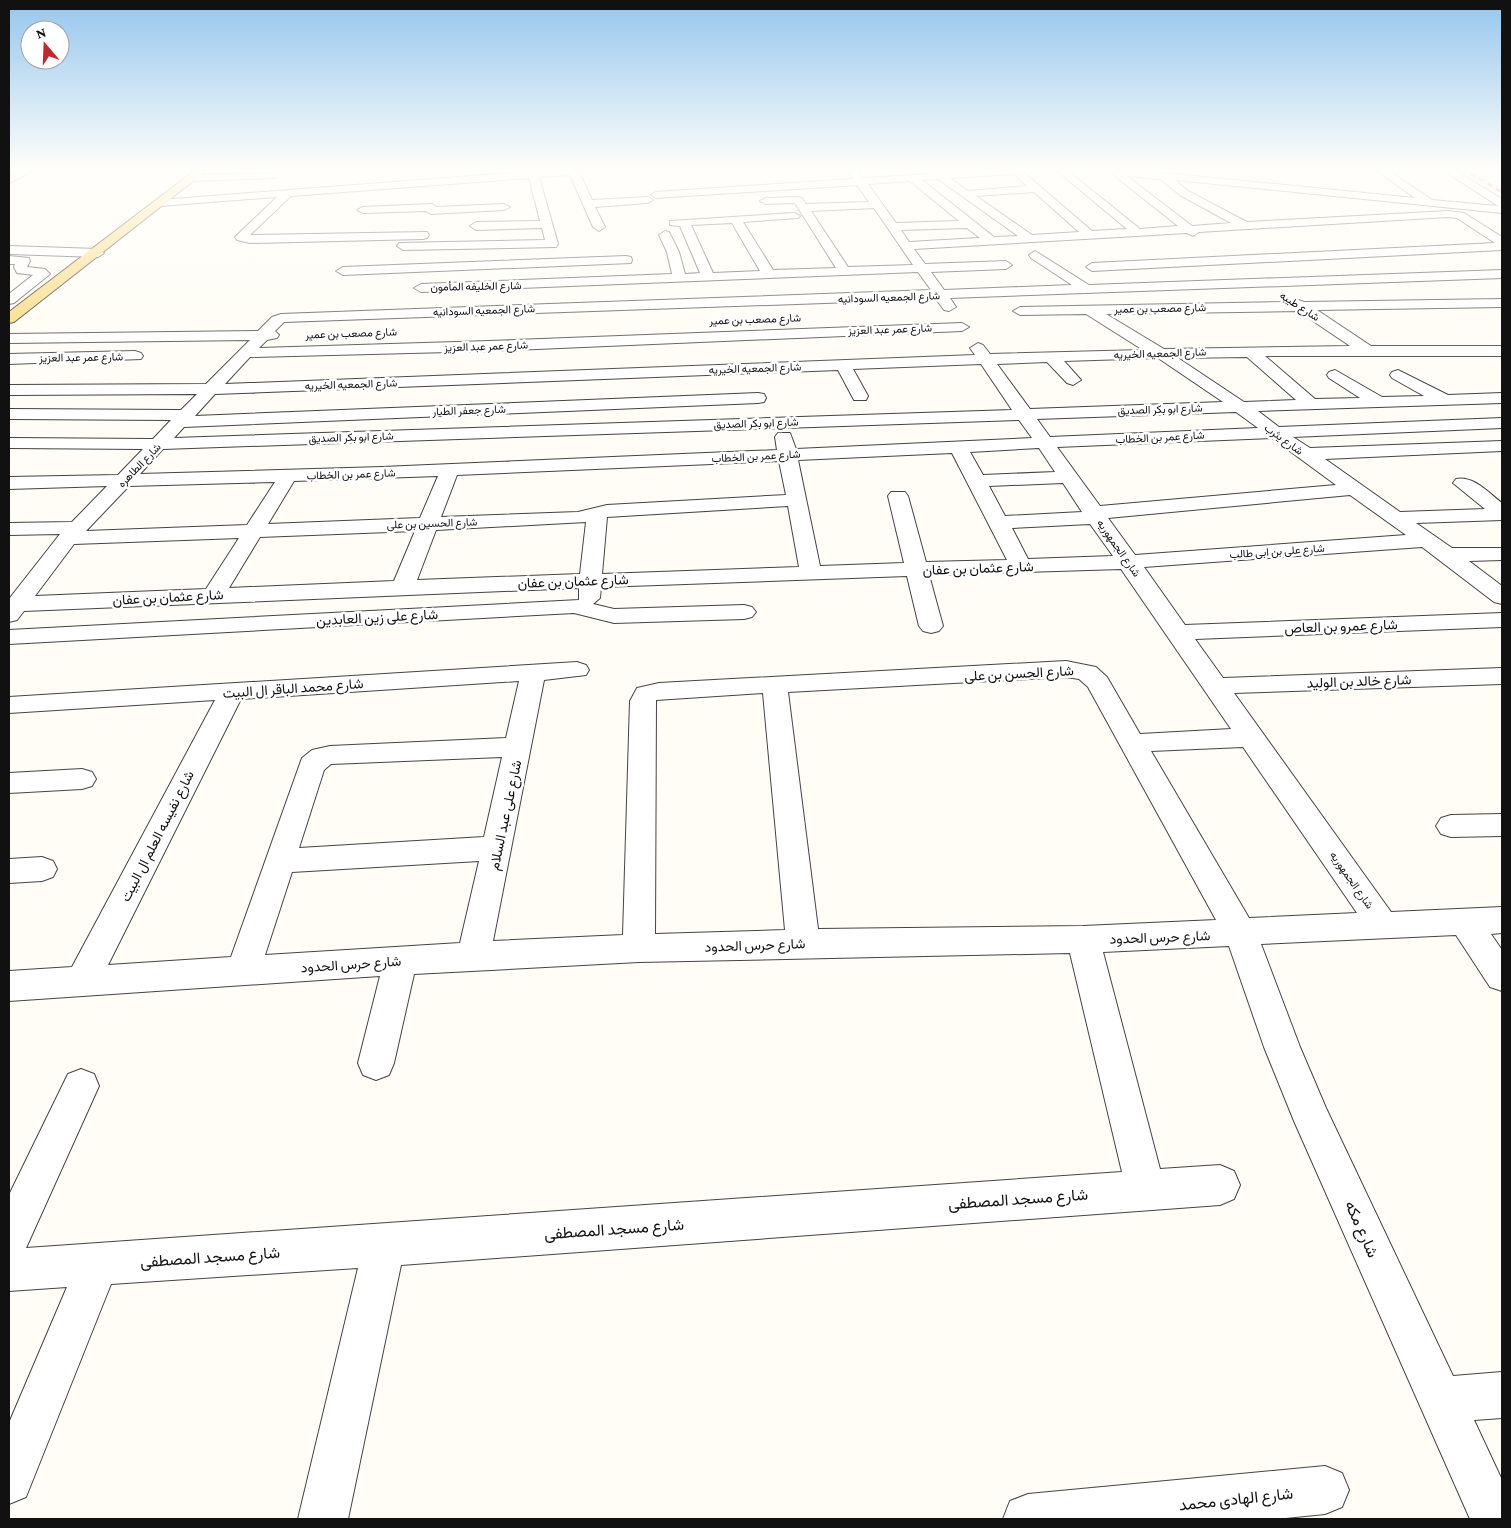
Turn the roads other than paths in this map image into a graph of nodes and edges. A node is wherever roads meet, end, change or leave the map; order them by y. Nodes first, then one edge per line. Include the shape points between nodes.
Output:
1 (111, 242) edge
2 (385, 242) edge
3 (474, 242) edge
4 (668, 242) edge
5 (689, 242) edge
6 (749, 242) edge
7 (826, 242) edge
8 (903, 242) edge
9 (970, 242) edge
10 (1200, 242) edge
11 (1369, 242) edge
12 (1425, 242) edge
13 (552, 244) joint
14 (489, 245) junction
15 (621, 246) dead end
16 (906, 246) junction
17 (1120, 246) dead end
18 (1502, 246) edge
19 (362, 247) dead end
20 (1072, 248) dead end
21 (1437, 248) junction
22 (9, 250) edge
23 (1388, 251) junction
24 (98, 253) junction
25 (382, 254) dead end
26 (1035, 256) dead end
27 (9, 260) edge
28 (626, 260) junction
29 (1231, 260) junction
30 (564, 263) junction
31 (481, 266) junction
32 (1092, 267) dead end
33 (922, 269) junction
34 (371, 270) junction
35 (343, 271) dead end
36 (845, 272) junction
37 (1502, 274) edge
38 (770, 276) junction
39 (708, 278) junction
40 (680, 279) junction
41 (634, 281) junction
42 (1263, 282) junction
43 (507, 285) junction
44 (421, 288) dead end
45 (1110, 288) junction
46 (1086, 289) junction
47 (1060, 290) junction
48 (1032, 292) junction
49 (9, 300) edge
50 (1502, 303) edge
51 (1298, 304) junction
52 (1144, 308) junction
53 (1090, 309) junction
54 (500, 310) junction
55 (1001, 311) dead end
56 (950, 312) junction
57 (9, 319) edge
58 (279, 327) joint
59 (262, 335) junction
60 (9, 338) edge
61 (489, 346) junction
62 (1365, 349) junction
63 (1250, 351) junction
64 (1502, 351) edge
65 (283, 352) junction
66 (1161, 352) junction
67 (246, 353) junction
68 (226, 354) dead end
69 (146, 356) dead end
70 (1051, 356) junction
71 (9, 359) edge
72 (986, 359) junction
73 (902, 362) junction
74 (843, 365) junction
75 (1334, 375) dead end
76 (1398, 375) dead end
77 (912, 380) dead end
78 (1073, 380) dead end
79 (252, 388) junction
80 (212, 389) junction
81 (9, 390) edge
82 (860, 396) dead end
83 (758, 398) dead end
84 (1502, 398) edge
85 (1444, 400) junction
86 (1377, 401) junction
87 (1310, 404) junction
88 (1239, 406) junction
89 (9, 414) edge
90 (1025, 415) junction
91 (184, 419) junction
92 (781, 422) junction
93 (1502, 423) edge
94 (650, 427) junction
95 (1273, 432) junction
96 (9, 443) edge
97 (1045, 443) junction
98 (160, 444) junction
99 (958, 446) junction
100 (1502, 446) edge
101 (787, 454) junction
102 (1304, 454) junction
103 (654, 461) junction
104 (448, 471) junction
105 (288, 476) junction
106 (1069, 477) junction
107 (124, 481) junction
108 (976, 481) junction
109 (9, 483) edge
110 (1463, 483) dead end
111 (1352, 489) junction
112 (898, 496) dead end
113 (796, 500) junction
114 (597, 512) junction
115 (1502, 513) edge
116 (1096, 515) junction
117 (1394, 518) junction
118 (429, 522) junction
119 (999, 522) junction
120 (9, 529) edge
121 (254, 531) junction
122 (73, 533) junction
123 (1425, 540) junction
124 (1502, 554) edge
125 (1447, 555) junction
126 (1129, 562) junction
127 (1021, 566) junction
128 (917, 570) junction
129 (811, 573) junction
130 (36, 579) junction
131 (9, 580) edge
132 (591, 580) junction
133 (403, 587) junction
134 (214, 594) junction
135 (1502, 597) edge
136 (13, 610) edge
137 (588, 610) junction
138 (744, 612) dead end
139 (1502, 620) edge
140 (931, 626) dead end
141 (1179, 632) junction
142 (9, 637) edge
143 (577, 670) dead end
144 (533, 673) junction
145 (1502, 676) edge
146 (775, 686) junction
147 (1216, 686) junction
148 (232, 692) junction
149 (9, 704) edge
150 (1253, 737) junction
151 (1134, 743) junction
152 (519, 747) junction
153 (82, 779) dead end
154 (9, 784) edge
155 (1502, 824) edge
156 (1451, 826) dead end
157 (498, 848) junction
158 (280, 861) junction
159 (42, 869) dead end
160 (9, 871) edge
161 (1502, 920) edge
162 (1465, 922) junction
163 (1384, 926) junction
164 (1241, 934) junction
165 (1083, 939) junction
166 (803, 943) junction
167 (640, 948) junction
168 (474, 956) junction
169 (400, 961) junction
170 (243, 970) junction
171 (1502, 977) edge
172 (83, 980) junction
173 (9, 986) edge
174 (376, 1063) dead end
175 (82, 1086) dead end
176 (1220, 1185) dead end
177 (1146, 1190) junction
178 (9, 1239) edge
179 (384, 1245) junction
180 (98, 1265) junction
181 (9, 1270) edge
182 (1502, 1395) edge
183 (1440, 1400) junction
184 (9, 1480) edge
185 (1325, 1490) dead end
186 (323, 1519) edge
187 (1028, 1519) edge
188 (1495, 1519) edge

1 - 24 main road
2 - 19 street
3 - 14 street
4 - 40 street
5 - 39 street
6 - 38 street
7 - 36 street
8 - 16 street, شارع الجمهوريه
9 - 16 street
10 - 29 street, شارع طيبه
11 - 23 street
12 - 21 street
13 - 14 street
13 - 30 street
14 - 31 street
15 - 28 street
16 - 33 street, شارع الجمهوريه
17 - 20 street
18 - 21 street
21 - 23 street
22 - 24 street
23 - 29 street
24 - 57 main road
25 - 34 street
26 - 46 street
27 - 49 street via 24,262 20,267 22,270 43,274
28 - 30 street
28 - 41 street
29 - 32 street
29 - 42 street, شارع طيبه
30 - 31 street
31 - 34 street via 425,263
33 - 36 street, شارع الخليفه المأمون
33 - 48 street, شارع الخليفه المأمون via 1006,269
33 - 56 street, شارع الجمهوريه
34 - 35 street
36 - 38 street, شارع الخليفه المأمون
37 - 42 street, شارع الجمعيه السودانيه
38 - 39 street, شارع الخليفه المأمون
39 - 40 street, شارع الخليفه المأمون
40 - 41 street, شارع الخليفه المأمون
41 - 43 street, شارع الخليفه المأمون
42 - 45 street, شارع الجمعيه السودانيه
42 - 51 street, شارع طيبه
43 - 44 street, شارع الخليفه المأمون
43 - 54 street
45 - 46 street, شارع الجمعيه السودانيه
45 - 52 street
46 - 47 street, شارع الجمعيه السودانيه
47 - 48 street, شارع الجمعيه السودانيه
47 - 53 street, شارع يثرب
48 - 56 street, شارع الجمعيه السودانيه
50 - 51 street, شارع مصعب بن عمير
51 - 52 street, شارع مصعب بن عمير
51 - 62 street, شارع طيبه
52 - 53 street, شارع مصعب بن عمير
53 - 55 street, شارع مصعب بن عمير
53 - 66 street, شارع يثرب
54 - 56 street, شارع الجمعيه السودانيه
54 - 58 street, شارع الجمعيه السودانيه via 294,316
54 - 61 street
56 - 61 street, شارع عمر عبد العزيز
56 - 72 street, شارع الجمهوريه
58 - 59 street, شارع الطاهره
59 - 60 street
59 - 67 street, شارع الطاهره
61 - 65 street, شارع عمر عبد العزيز
62 - 63 street, شارع الجمعيه الخيريه
62 - 64 street, شارع الجمعيه الخيريه
63 - 66 street, شارع الجمعيه الخيريه
63 - 87 street
65 - 67 street, شارع عمر عبد العزيز
65 - 79 street
66 - 70 street, شارع الجمعيه الخيريه
66 - 88 street, شارع يثرب
67 - 68 street, شارع عمر عبد العزيز
67 - 80 street, شارع الطاهره
69 - 71 street, شارع عمر عبد العزيز
70 - 72 street, شارع الجمعيه الخيريه
70 - 78 street
72 - 73 street, شارع الجمعيه الخيريه
72 - 90 street, شارع الجمهوريه
73 - 74 street, شارع الجمعيه الخيريه
73 - 77 street
74 - 79 street, شارع الجمعيه الخيريه
74 - 82 street
75 - 86 street
76 - 85 street
79 - 80 street, شارع الجمعيه الخيريه
80 - 81 street, شارع الجمعيه الخيريه
80 - 91 street, شارع الطاهره
83 - 91 street, شارع جعفر الطيار
84 - 85 street, شارع ابو بكر الصديق
85 - 86 street, شارع ابو بكر الصديق
86 - 87 street, شارع ابو بكر الصديق
87 - 88 street, شارع ابو بكر الصديق
88 - 90 street, شارع ابو بكر الصديق
88 - 95 street, شارع يثرب
89 - 91 street, شارع جعفر الطيار
90 - 92 street, شارع ابو بكر الصديق
90 - 97 street, شارع الجمهوريه
91 - 98 street, شارع الطاهره
92 - 94 street, شارع ابو بكر الصديق
92 - 101 street
93 - 95 street, شارع عمر بن الخطاب
94 - 98 street, شارع ابو بكر الصديق
94 - 103 street
95 - 97 street, شارع عمر بن الخطاب
95 - 102 street, شارع يثرب
96 - 98 street, شارع ابو بكر الصديق
97 - 99 street, شارع عمر بن الخطاب
97 - 106 street, شارع الجمهوريه
98 - 107 street, شارع الطاهره
99 - 101 street, شارع عمر بن الخطاب
99 - 108 street
100 - 102 street
101 - 103 street, شارع عمر بن الخطاب
101 - 113 street
102 - 111 street, شارع يثرب
103 - 104 street, شارع عمر بن الخطاب
104 - 105 street, شارع عمر بن الخطاب
104 - 118 street
105 - 107 street, شارع عمر بن الخطاب
105 - 121 street
106 - 108 street
106 - 116 street, شارع الجمهوريه
107 - 109 street, شارع عمر بن الخطاب
107 - 122 street, شارع الطاهره
108 - 119 street
110 - 115 street
111 - 116 street
111 - 117 street, شارع يثرب
112 - 128 street
113 - 114 street, شارع الحسين بن على
113 - 129 street
114 - 118 street, شارع الحسين بن على via 578,518
114 - 132 street
115 - 117 street
116 - 119 street
116 - 126 street, شارع الجمهوريه
117 - 123 street, شارع يثرب
118 - 121 street, شارع الحسين بن على
118 - 133 street
119 - 127 street
120 - 122 street, شارع الحسين بن على
121 - 122 street, شارع الحسين بن على
121 - 134 street
122 - 130 street, شارع الطاهره
123 - 125 street, شارع يثرب
123 - 126 street, شارع على بن ابى طالب
124 - 125 street
125 - 135 street, شارع يثرب
126 - 127 street, شارع عثمان بن عفان
126 - 141 street, شارع الجمهوريه
127 - 128 street, شارع عثمان بن عفان
128 - 129 street, شارع عثمان بن عفان
128 - 140 street
129 - 132 street, شارع عثمان بن عفان
130 - 131 street
130 - 136 street, شارع الطاهره
132 - 133 street, شارع عثمان بن عفان
132 - 137 street
133 - 134 street, شارع عثمان بن عفان
134 - 136 street, شارع عثمان بن عفان
137 - 138 street, شارع على زين العابدين via 614,616
137 - 142 street, شارع على زين العابدين via 574,606
139 - 141 street, شارع عمرو بن العاص
141 - 147 street, شارع الجمهوريه
143 - 144 street, شارع محمد الباقر ال البيت
144 - 148 street, شارع محمد الباقر ال البيت
144 - 152 street, شارع على عبد السلام
145 - 147 street, شارع خالد بن الوليد
146 - 151 street, شارع الحسن بن على via 1077,669 1087,672 1098,683
146 - 166 street
146 - 167 street, شارع الحسن بن على via 646,694 643,701
147 - 150 street, شارع الجمهوريه
148 - 149 street, شارع محمد الباقر ال البيت
148 - 172 street, شارع نفيسه العلم ال البيت
150 - 151 street
150 - 163 street, شارع الجمهوريه
151 - 164 street, شارع الحسن بن على
152 - 157 street, شارع على عبد السلام
152 - 158 street via 322,757 312,765
153 - 154 street
155 - 156 street
157 - 158 street
157 - 168 street, شارع على عبد السلام
158 - 170 street
159 - 160 street
161 - 162 street, شارع حرس الحدود
162 - 163 street, شارع حرس الحدود
162 - 171 street
163 - 164 street, شارع حرس الحدود
164 - 165 street, شارع حرس الحدود
164 - 183 street, شارع مكه via 1282,1047
165 - 166 street, شارع حرس الحدود
165 - 177 street
166 - 167 street, شارع حرس الحدود
167 - 168 street, شارع حرس الحدود
168 - 169 street, شارع حرس الحدود
169 - 170 street, شارع حرس الحدود
169 - 174 street
170 - 172 street, شارع حرس الحدود
172 - 173 street, شارع حرس الحدود
175 - 178 street
176 - 177 street, شارع مسجد المصطفى
177 - 179 street, شارع مسجد المصطفى
179 - 180 street, شارع مسجد المصطفى
179 - 186 street
180 - 181 street, شارع مسجد المصطفى
180 - 184 street
182 - 183 street
183 - 188 street, شارع مكه
185 - 187 street, شارع الهادى محمد

